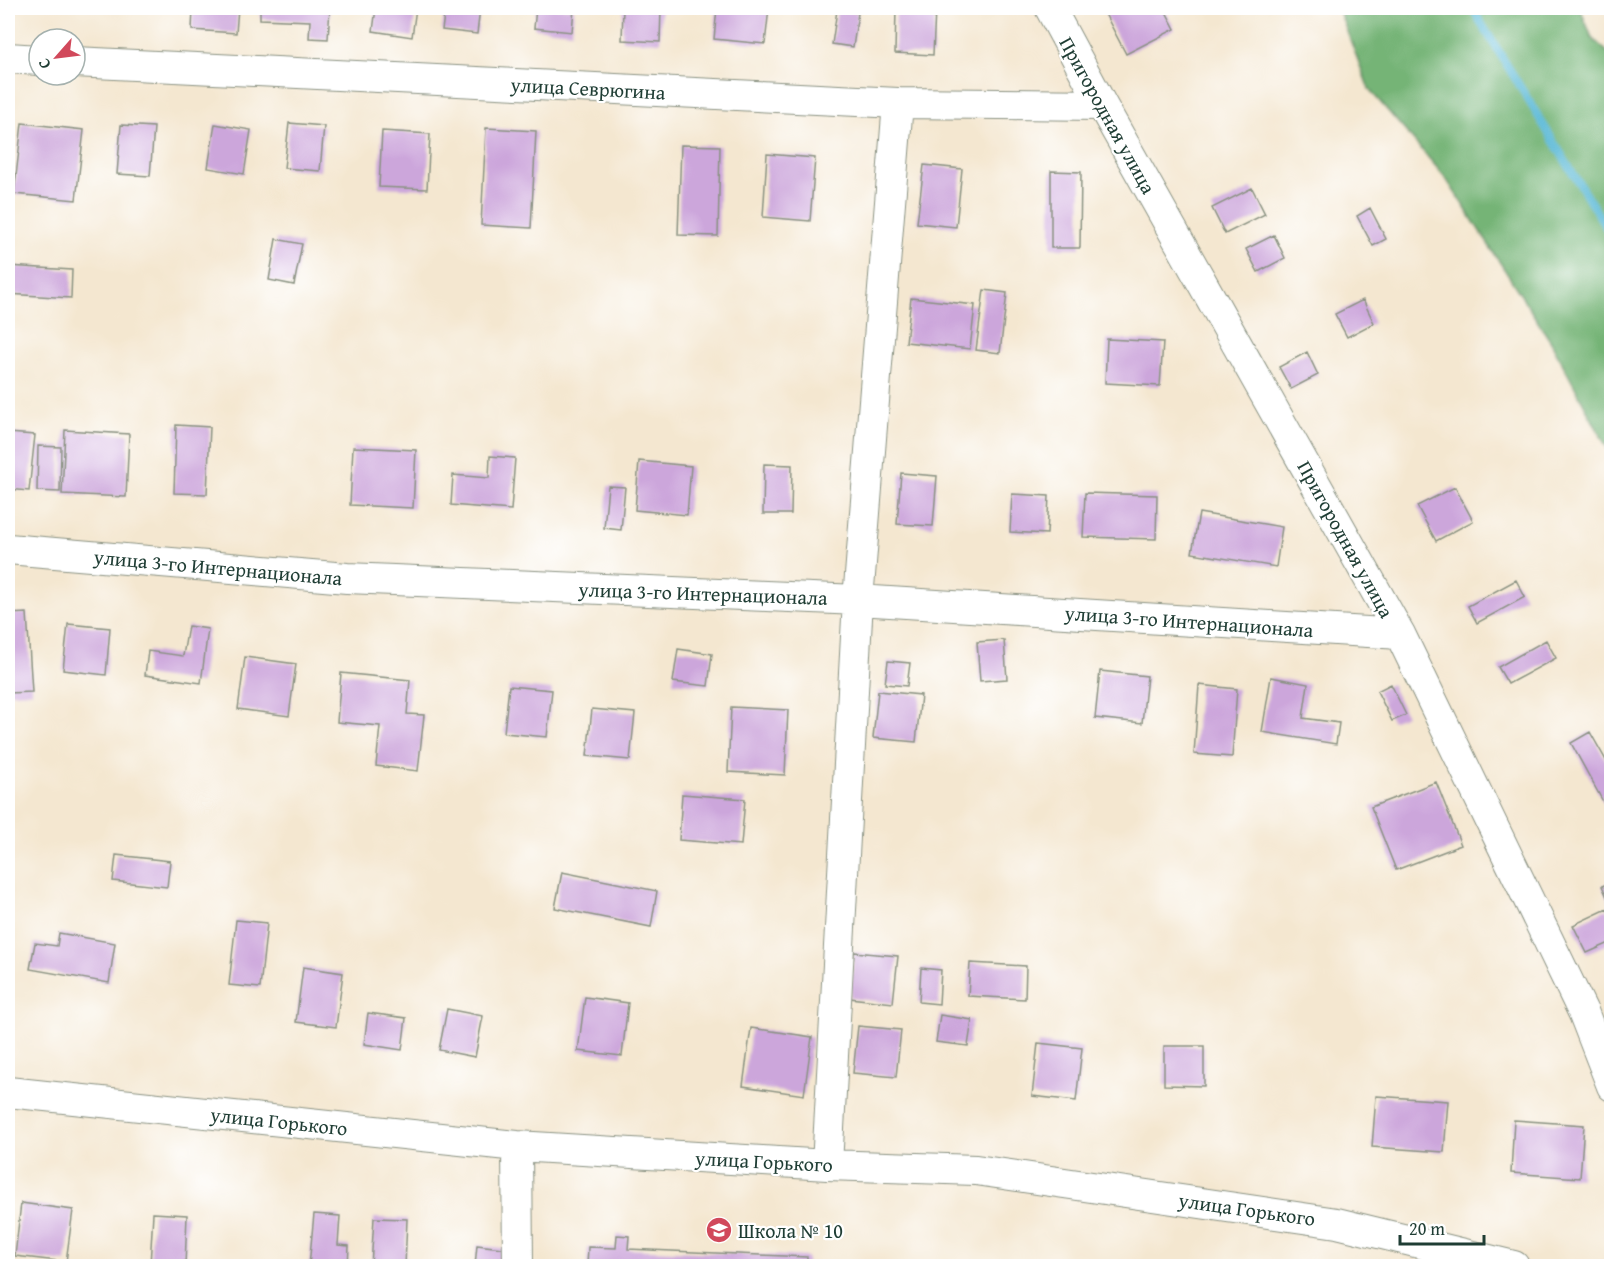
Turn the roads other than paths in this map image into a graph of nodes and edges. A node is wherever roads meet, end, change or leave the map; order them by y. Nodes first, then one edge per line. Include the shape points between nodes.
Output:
1 (1050, 8) edge
2 (8, 58) edge
3 (27, 59) edge
4 (87, 63) edge
5 (898, 103) junction
6 (1102, 105) junction
7 (8, 549) edge
8 (858, 600) junction
9 (1400, 634) junction
10 (1611, 1086) edge
11 (8, 1092) edge
12 (517, 1146) junction
13 (827, 1165) junction
14 (518, 1266) edge
15 (1514, 1266) edge

1 - 6 street, Пригородная улица
2 - 3 street
4 - 5 street, улица Севрюгина
5 - 6 street, улица Севрюгина
5 - 8 street
6 - 9 street, Пригородная улица
7 - 8 street, улица 3-го Интернационала via 347,578
8 - 9 street, улица 3-го Интернационала
8 - 13 street
9 - 10 street, Пригородная улица via 1584,1014
11 - 12 street, улица Горького
12 - 13 street, улица Горького
12 - 14 street
13 - 15 street, улица Горького via 976,1170 1314,1219

